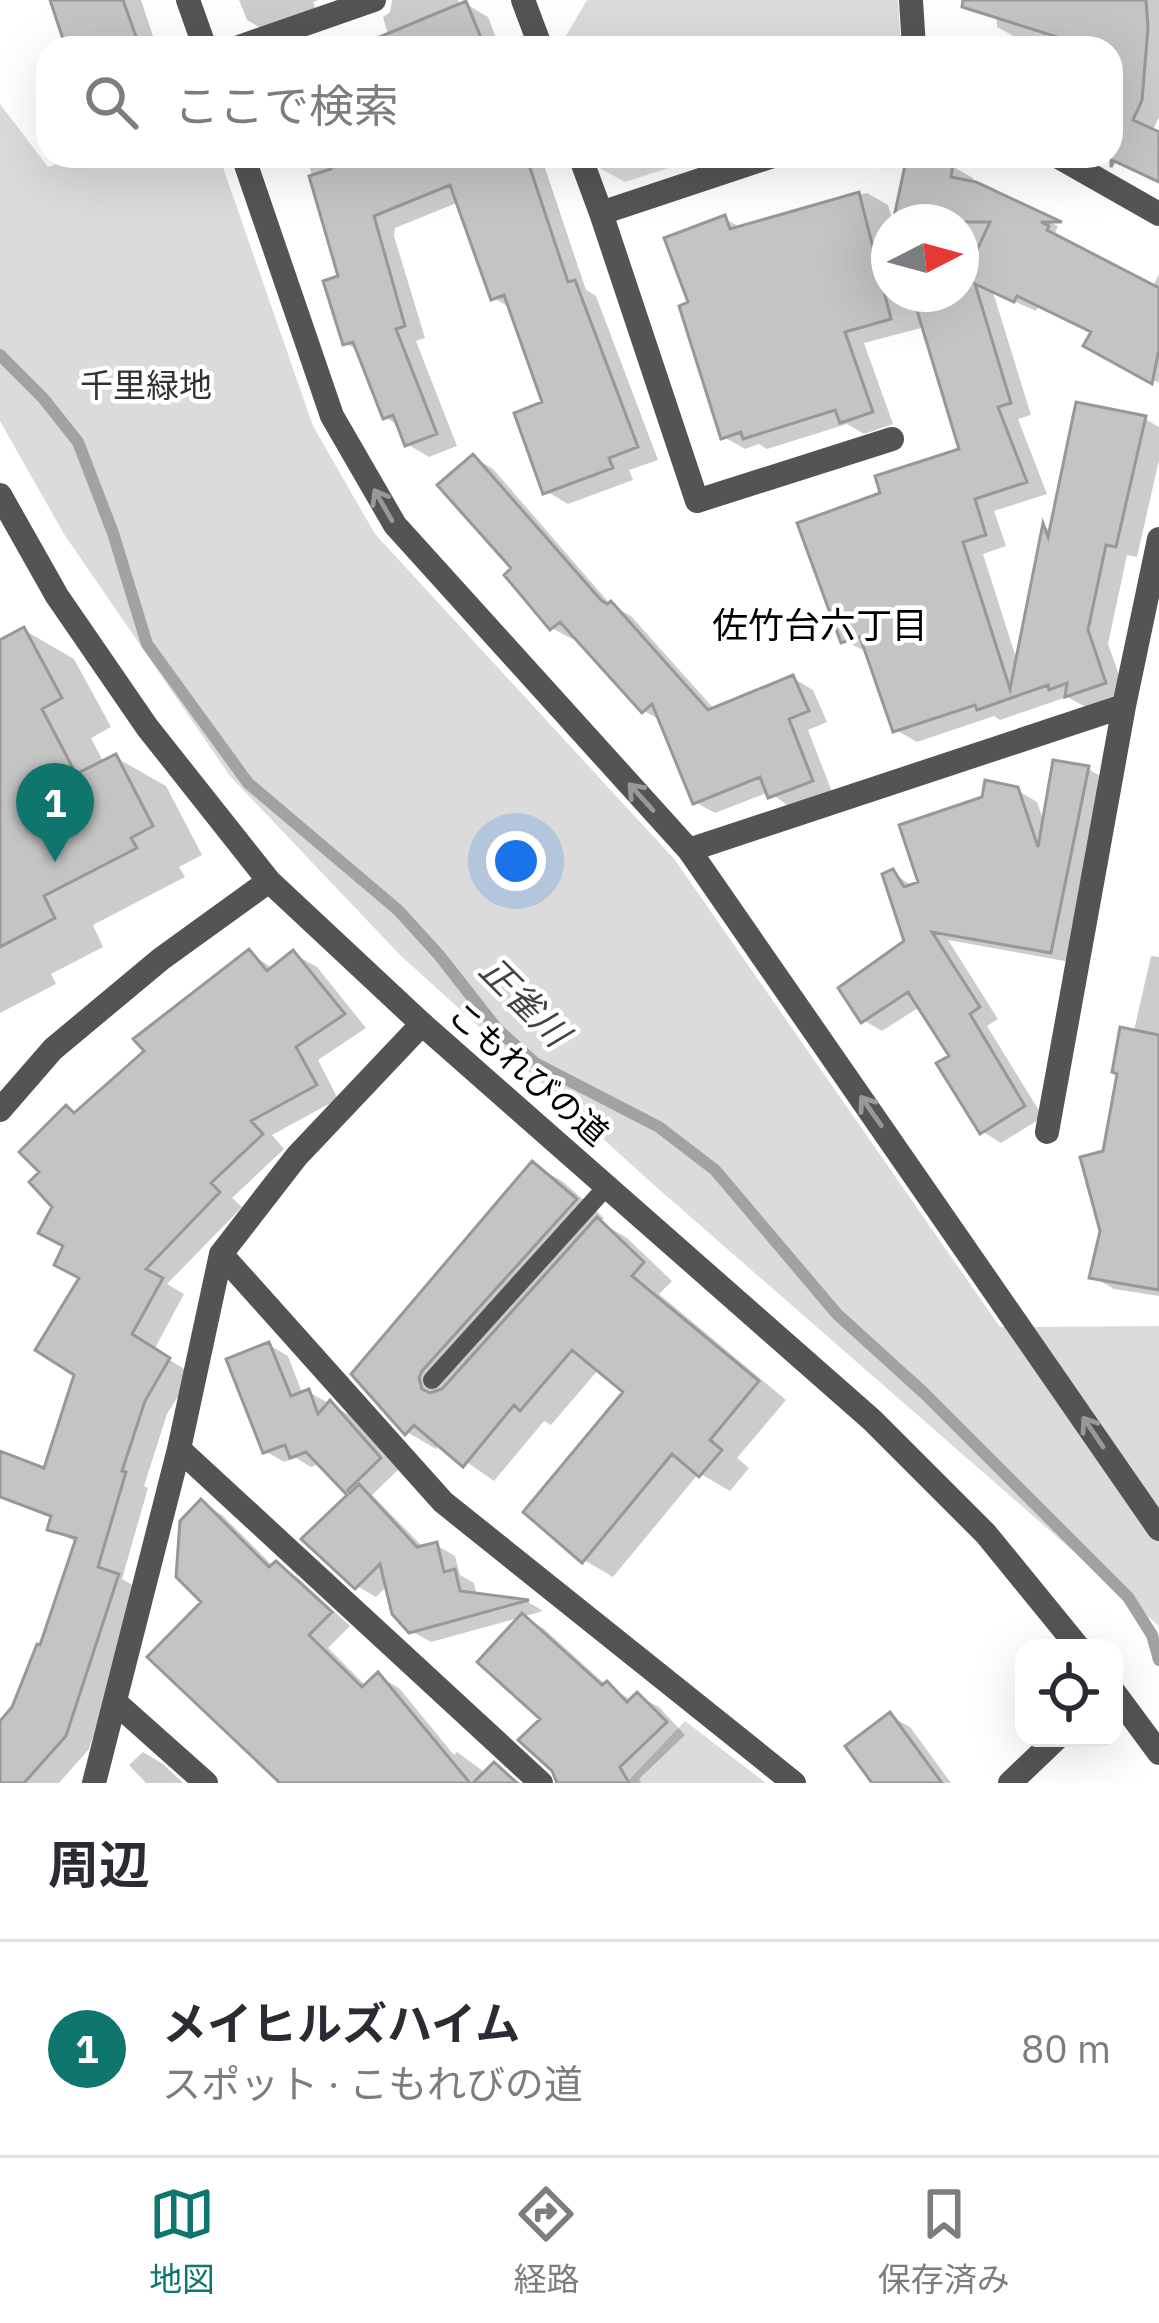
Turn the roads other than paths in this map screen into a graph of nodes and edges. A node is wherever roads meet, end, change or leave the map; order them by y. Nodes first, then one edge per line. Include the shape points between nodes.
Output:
1 (188, 0) edge
2 (374, 0) edge
3 (523, 0) edge
4 (911, 0) edge
5 (201, 36) edge
6 (270, 36) edge
7 (536, 36) edge
8 (913, 36) edge
9 (247, 168) edge
10 (584, 168) edge
11 (737, 168) edge
12 (1078, 168) edge
13 (601, 213) junction
14 (1159, 214) edge
15 (892, 439) dead end
16 (0, 495) edge
17 (1159, 539) edge
18 (1124, 706) junction
19 (689, 850) junction
20 (269, 881) junction
21 (422, 1024) junction
22 (0, 1110) edge
23 (1047, 1132) dead end
24 (608, 1185) junction
25 (221, 1254) junction
26 (432, 1379) dead end
27 (179, 1449) junction
28 (1159, 1529) edge
29 (1071, 1639) edge
30 (115, 1702) junction
31 (1123, 1704) edge
32 (1048, 1747) edge
33 (1159, 1753) edge
34 (94, 1783) edge
35 (206, 1783) edge
36 (541, 1783) edge
37 (794, 1783) edge
38 (1010, 1783) edge

1 - 5 street
2 - 6 street
3 - 7 street
4 - 8 street
19 -> 9 street via 395,525 332,416
10 - 13 street
11 - 13 street
12 - 14 street
13 - 15 street via 697,501
16 - 20 street, こもれびの道 via 147,727
17 - 18 street
18 - 19 street
18 - 23 street
28 -> 19 street
20 - 21 street, こもれびの道
20 - 22 street via 52,1049
21 - 24 street, こもれびの道
21 - 25 street via 297,1156
24 - 26 lane
24 - 29 street, こもれびの道 via 872,1420 986,1534
25 - 27 street
25 - 37 street via 443,1502
27 - 30 street
27 - 36 street
30 - 34 street
30 - 35 street
31 - 33 street
32 - 38 street

